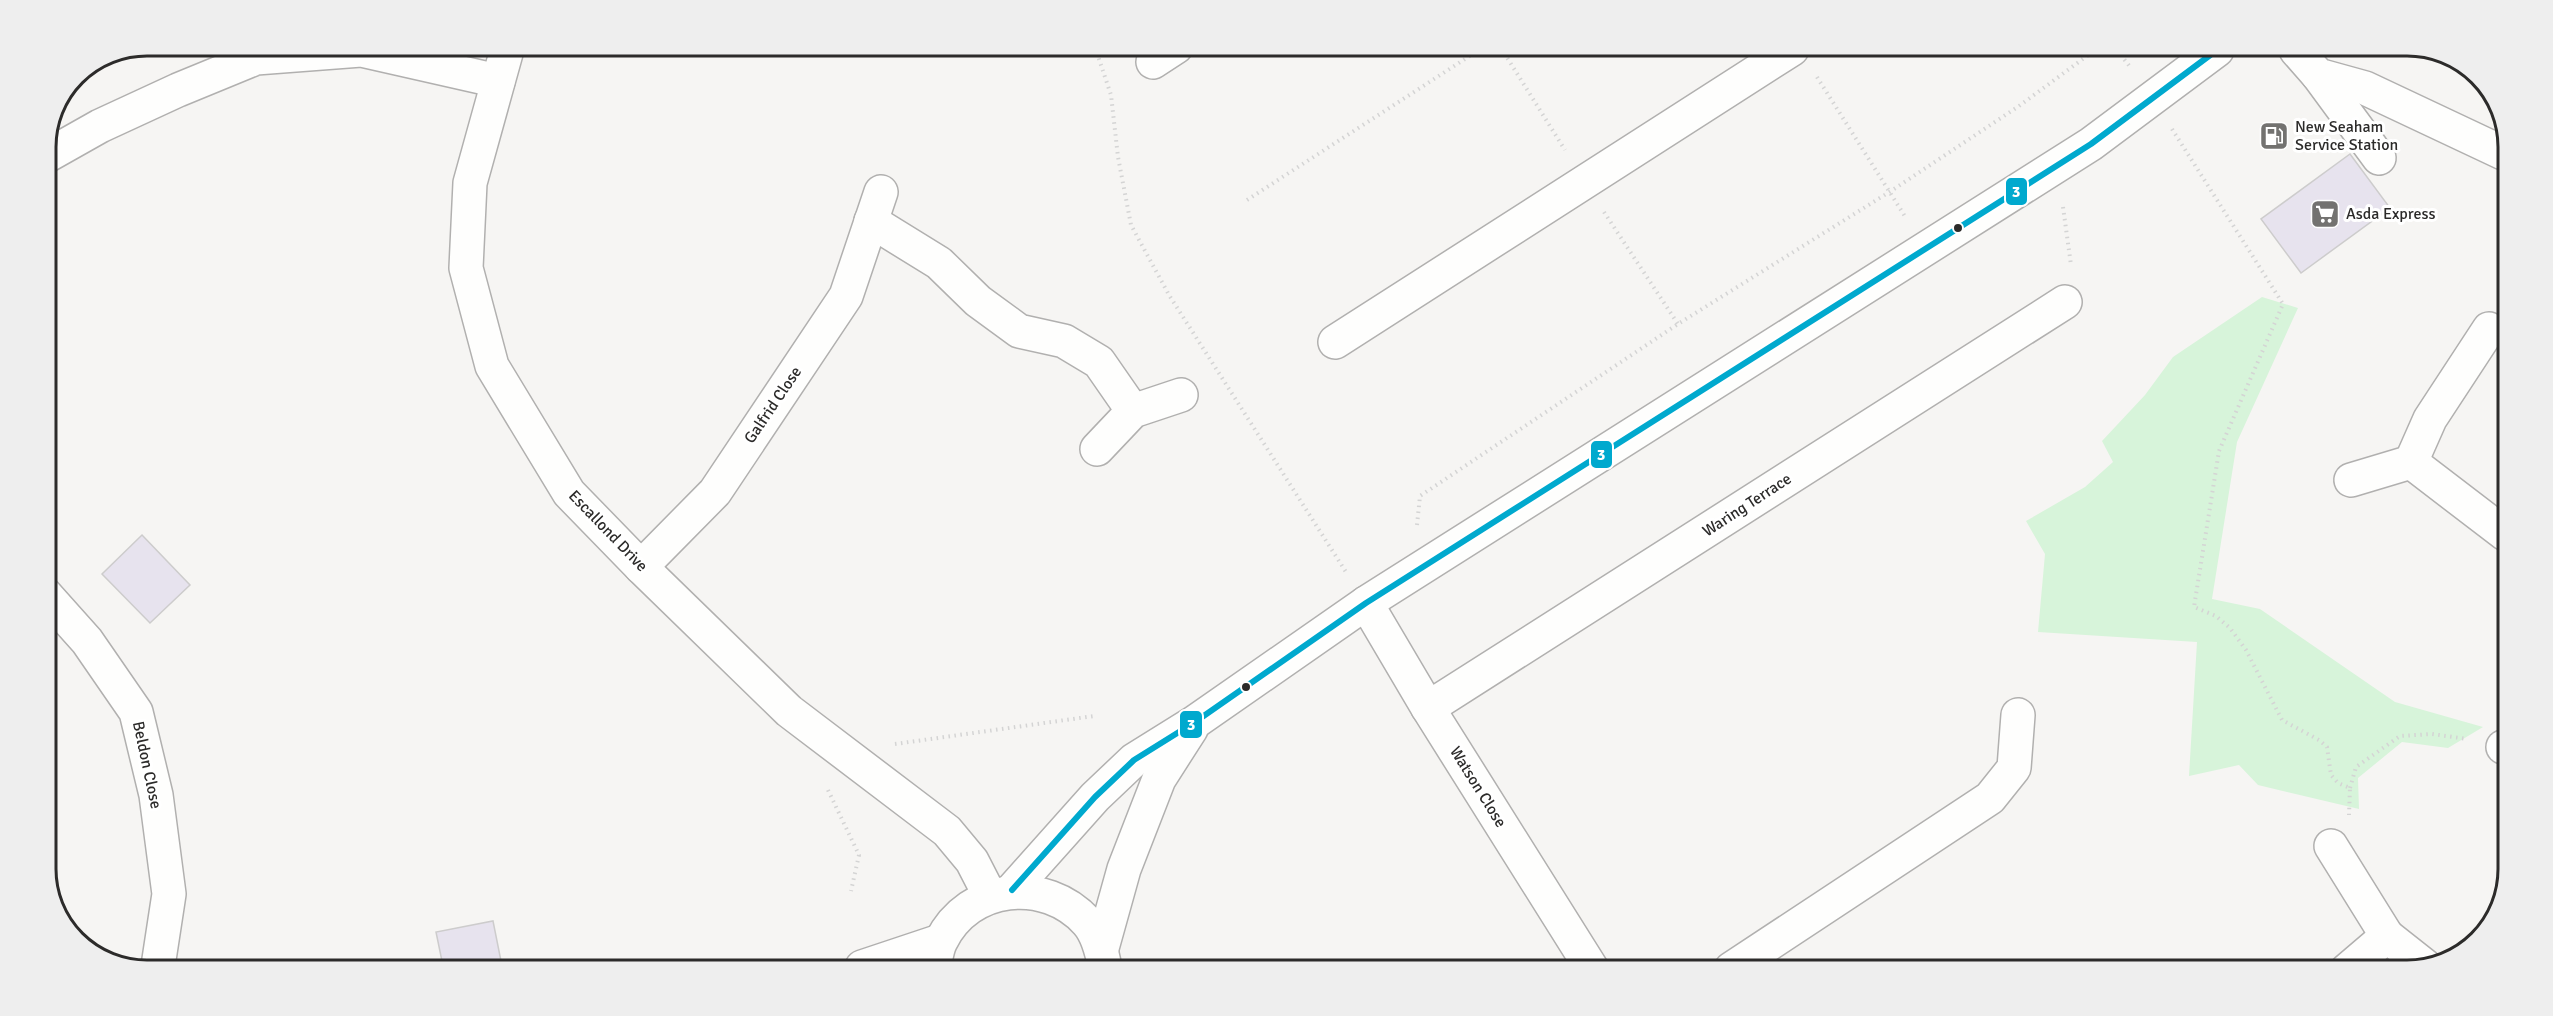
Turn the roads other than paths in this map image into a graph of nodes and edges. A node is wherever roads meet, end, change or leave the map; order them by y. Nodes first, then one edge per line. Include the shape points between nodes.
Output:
1 (246, 56) edge
2 (388, 56) edge
3 (505, 56) edge
4 (2209, 56) edge
5 (2301, 56) edge
6 (1801, 58) edge
7 (2318, 75) junction
8 (498, 81) junction
9 (2497, 150) edge
10 (56, 151) edge
11 (2379, 158) dead end
12 (2065, 302) road end
13 (2489, 329) dead end
14 (1335, 342) dead end
15 (1181, 395) dead end
16 (1132, 411) junction
17 (1097, 449) dead end
18 (2411, 462) junction
19 (2351, 480) dead end
20 (2498, 528) edge
21 (641, 567) junction
22 (1366, 603) junction
23 (56, 606) edge
24 (1428, 708) junction
25 (2018, 715) dead end
26 (1195, 722) junction
27 (2331, 846) road end
28 (1001, 893) junction
29 (2387, 936) junction
30 (937, 954) edge
31 (1103, 958) edge
32 (159, 960) edge
33 (902, 960) edge
34 (1586, 960) edge
35 (1745, 960) edge
36 (2359, 960) edge
37 (2417, 960) edge

1 - 10 street
2 - 8 street
3 - 8 street, Escallond Drive
4 - 22 street via 2091,144
5 - 7 street
6 - 14 street
7 - 9 street via 2365,88
7 - 11 street
8 - 21 street, Escallond Drive via 470,183 466,268 492,366 569,493
12 - 24 street, Waring Terrace
13 - 18 street via 2430,419
15 - 16 street
16 - 17 street
16 - 21 street, Galfrid Close via 1099,362 1064,341 1019,331 978,300 876,207 846,296 716,492
18 - 19 street
18 - 20 street
21 - 28 street, Escallond Drive via 789,711 947,831
22 - 24 street, Watson Close
22 - 26 street
23 - 32 street, Beldon Close via 87,641 136,712 156,795 169,894
24 - 34 street, Watson Close
25 - 35 street via 2014,768 1990,798
26 - 28 street via 1134,760
26 - 31 street via 1159,779 1124,869
27 - 29 street
28 - 30 street via 960,914
28 - 31 street via 1040,893 1066,904 1088,923
29 - 36 street
29 - 37 street
30 - 33 street

